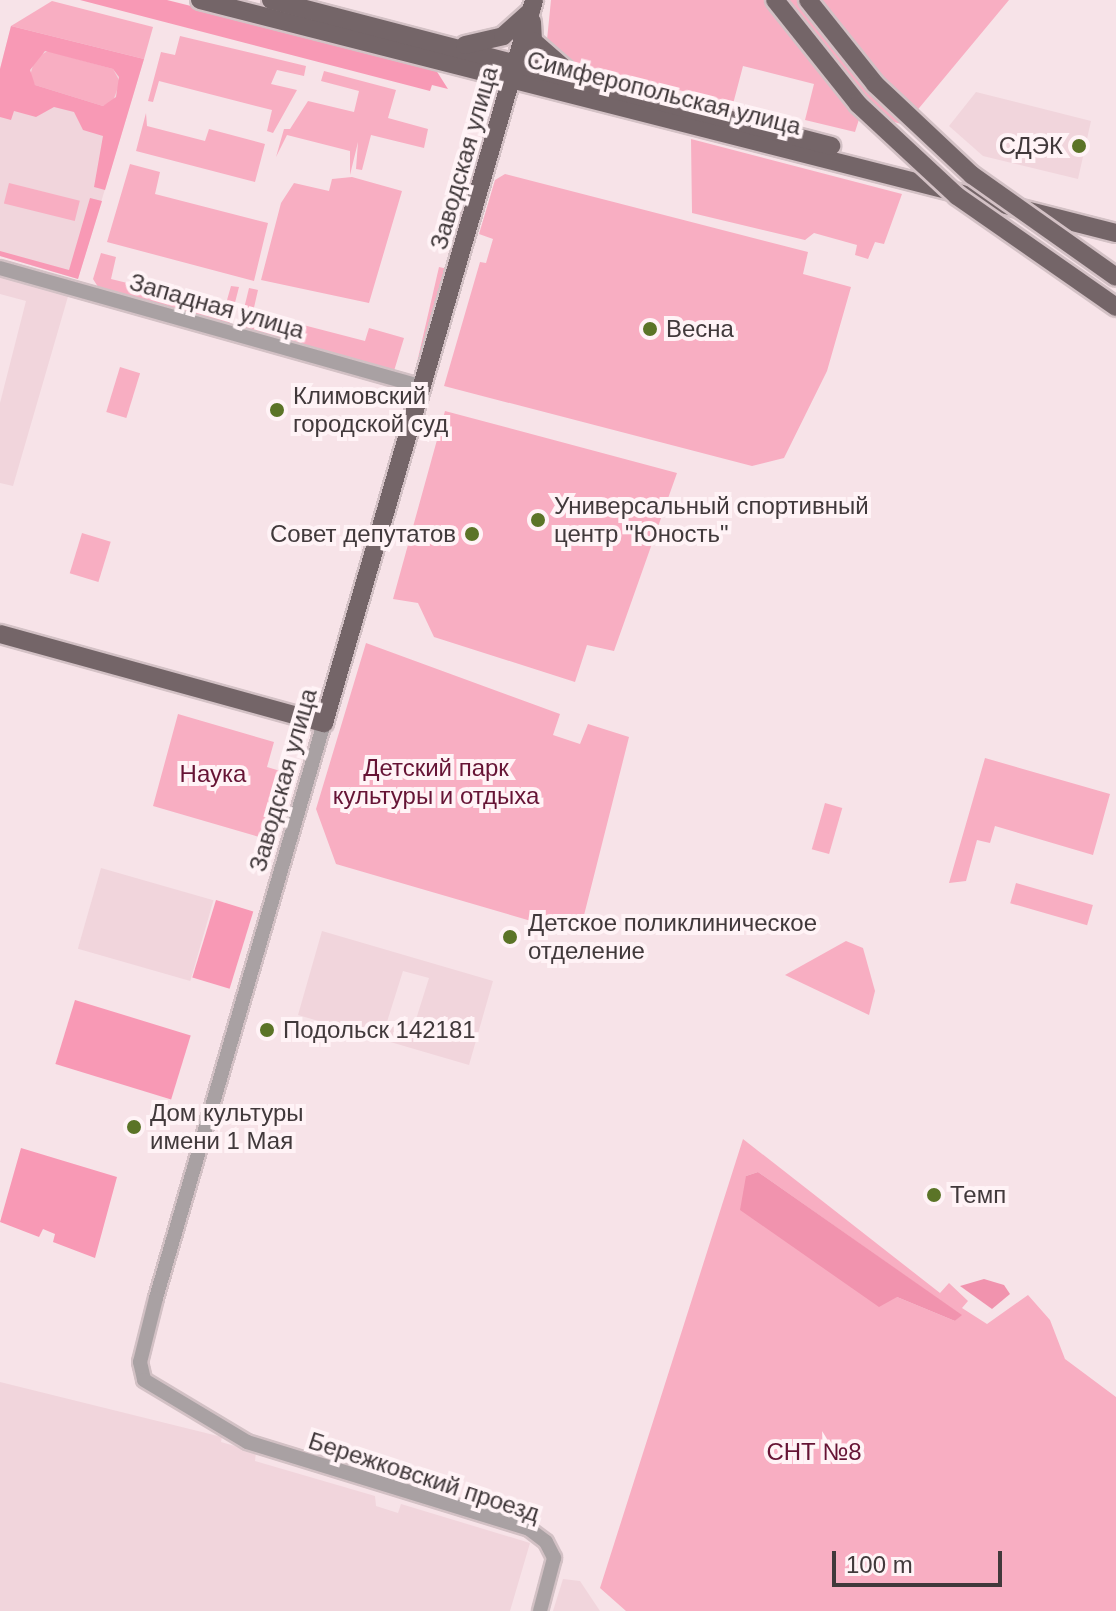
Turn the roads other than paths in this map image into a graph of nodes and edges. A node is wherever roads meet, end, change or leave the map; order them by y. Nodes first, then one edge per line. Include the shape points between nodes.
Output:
1 (200, 0) edge
2 (271, 0) edge
3 (775, 0) edge
4 (808, 0) edge
5 (533, 6) edge
6 (443, 43) junction
7 (514, 70) junction
8 (599, 84) junction
9 (1116, 220) edge
10 (1116, 233) edge
11 (0, 268) edge
12 (1116, 277) edge
13 (1116, 307) edge
14 (423, 387) junction
15 (0, 634) edge
16 (324, 723) junction
17 (263, 1447) joint
18 (540, 1611) edge

1 - 7 main road, Симферопольская улица
2 - 6 main road, Симферопольская улица
3 - 13 main road, bridge via 858,104 957,196
4 - 12 main road, bridge via 875,84 972,175
5 - 6 main road via 503,36 475,45
5 - 7 main road, Заводская улица
5 - 8 main road via 533,41 543,54
6 - 7 main road, Симферопольская улица
7 - 8 main road, Симферопольская улица
7 - 10 main road, Симферопольская улица
7 - 14 main road, Заводская улица
8 - 9 main road, Симферопольская улица
11 - 14 street, Западная улица
14 - 16 main road, Заводская улица
15 - 16 main road
16 - 17 street, Заводская улица via 140,1362 150,1387
17 - 18 street, Бережковский проезд via 529,1529 546,1542 554,1558

